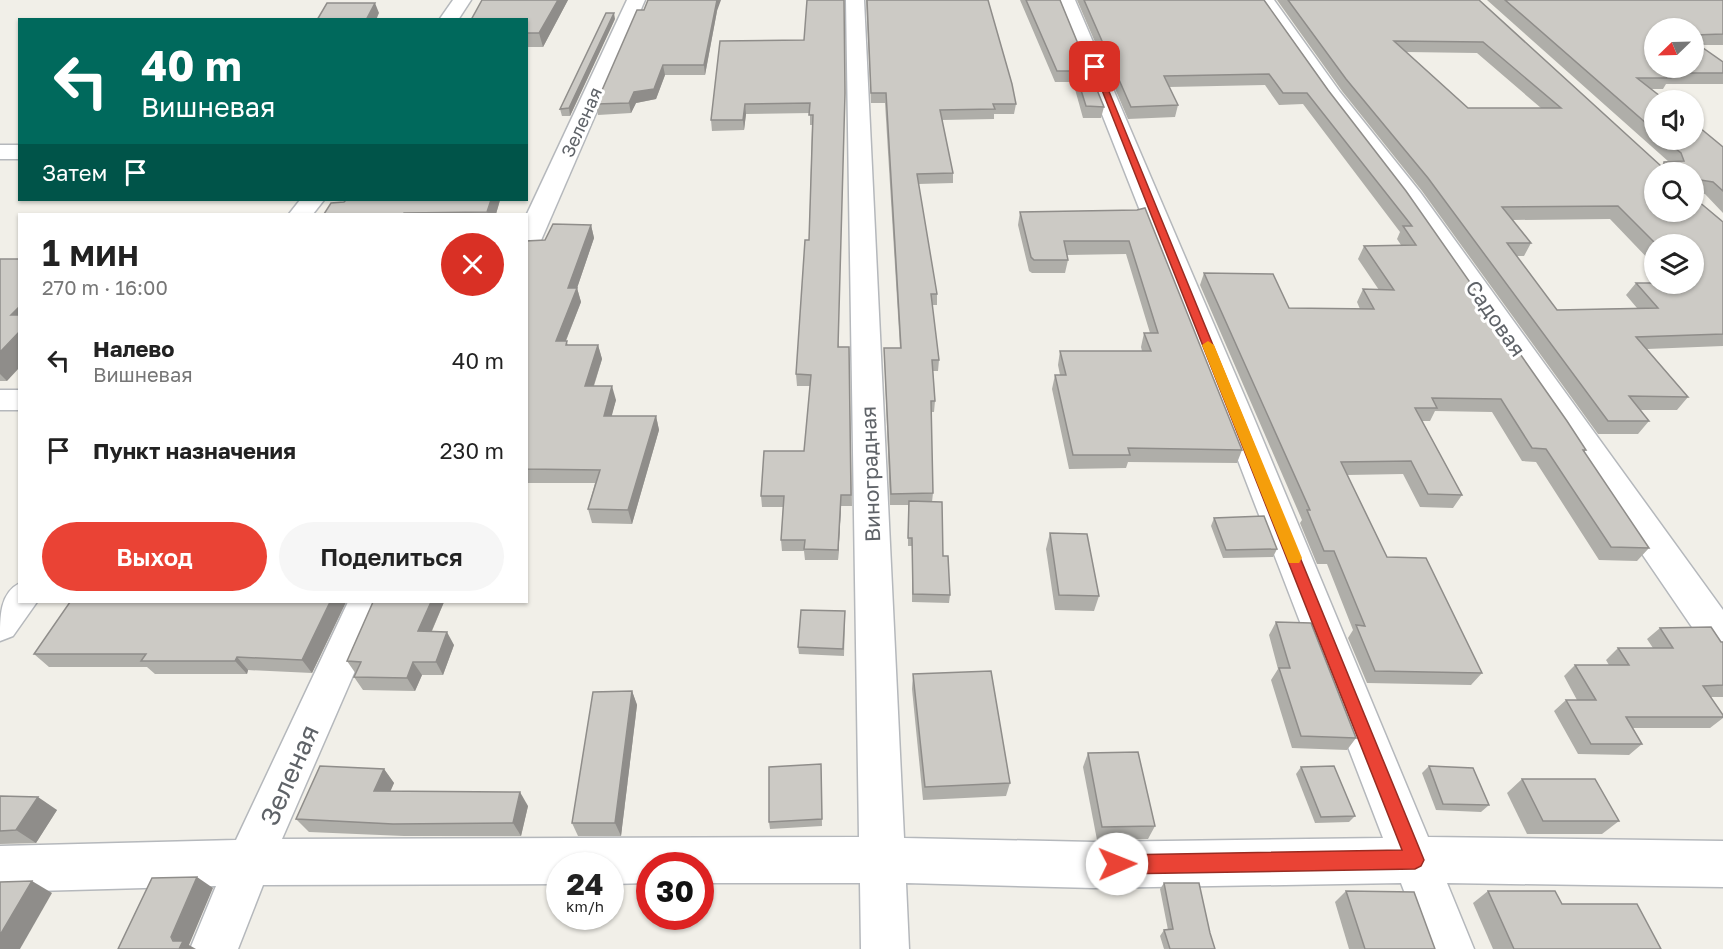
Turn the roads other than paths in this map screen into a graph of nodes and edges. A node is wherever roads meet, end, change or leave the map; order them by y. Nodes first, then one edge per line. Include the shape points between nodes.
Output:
1 (462, 0) edge
2 (636, 0) edge
3 (855, 0) edge
4 (1066, 0) edge
5 (1265, 0) edge
6 (448, 18) edge
7 (0, 152) edge
8 (18, 152) edge
9 (311, 201) edge
10 (302, 213) edge
11 (528, 241) edge
12 (0, 400) edge
13 (18, 400) edge
14 (18, 601) edge
15 (366, 603) edge
16 (0, 625) edge
17 (1723, 640) edge
18 (883, 860) junction
19 (1415, 860) junction
20 (249, 862) junction
21 (1723, 864) edge
22 (0, 869) edge
23 (214, 949) edge
24 (885, 949) edge
25 (1450, 949) edge

1 - 6 street
2 - 11 street, Зеленая
3 - 18 street, Виноградная
4 - 19 street
5 - 17 street, Садовая via 1418,207
7 - 8 street
9 - 10 street
12 - 13 street
14 - 16 street
15 - 20 street, Зеленая
18 - 19 street via 1094,865
18 - 20 street
18 - 24 street, Виноградная
19 - 21 street
19 - 25 street
20 - 22 street
20 - 23 street, Зеленая

